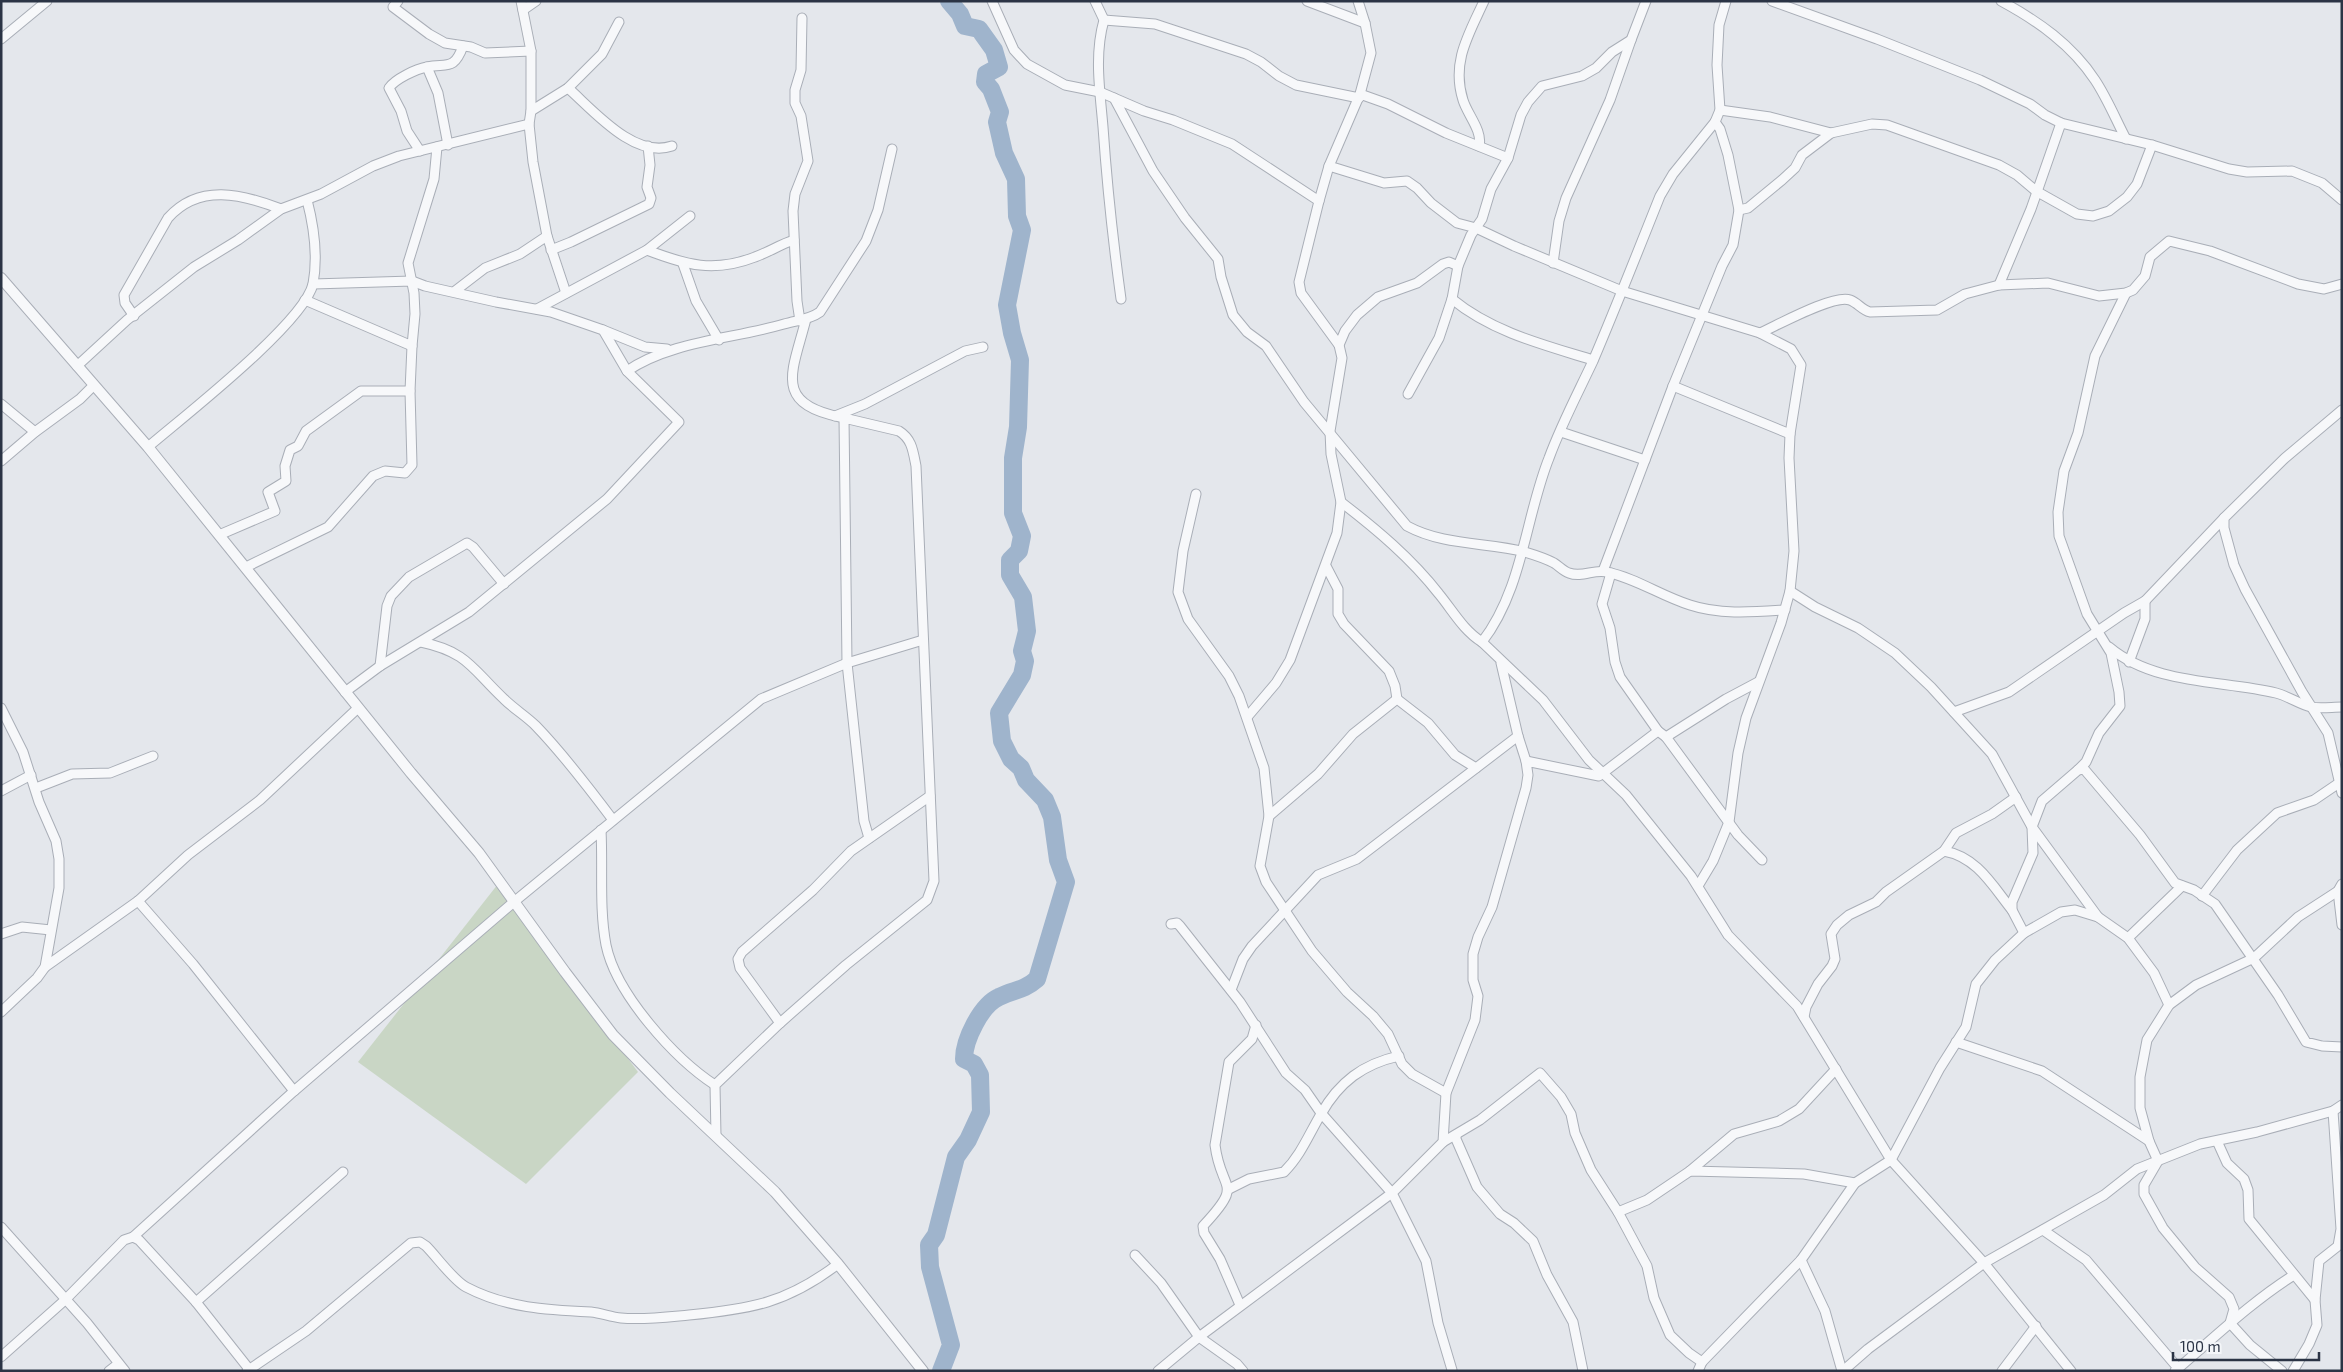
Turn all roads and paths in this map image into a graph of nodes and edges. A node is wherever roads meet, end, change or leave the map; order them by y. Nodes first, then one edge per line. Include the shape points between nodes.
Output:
1 (47, 1) edge
2 (398, 1) edge
3 (536, 1) edge
4 (992, 1) edge
5 (1095, 1) edge
6 (1307, 1) edge
7 (1358, 1) edge
8 (1484, 1) edge
9 (1646, 1) edge
10 (1726, 1) edge
11 (1772, 1) edge
12 (2001, 1) edge
13 (522, 6) edge
14 (802, 18) dead end
15 (1104, 20) junction
16 (619, 22) dead end
17 (1365, 22) junction
18 (1, 39) edge
19 (1631, 40) junction
20 (463, 46) junction
21 (531, 50) junction
22 (427, 67) junction
23 (568, 88) junction
24 (1100, 92) junction
25 (1360, 96) junction
26 (1114, 98) junction
27 (1720, 110) junction
28 (531, 111) junction
29 (1715, 122) junction
30 (2061, 122) junction
31 (529, 124) junction
32 (1831, 133) junction
33 (2126, 139) junction
34 (448, 144) junction
35 (2152, 145) junction
36 (648, 146) junction
37 (672, 146) dead end
38 (1480, 146) junction
39 (437, 147) junction
40 (892, 148) dead end
41 (420, 151) junction
42 (1508, 158) junction
43 (1329, 166) junction
44 (2036, 191) junction
45 (307, 200) junction
46 (2342, 200) edge
47 (1319, 201) junction
48 (281, 209) junction
49 (1739, 210) junction
50 (690, 216) dead end
51 (1476, 228) junction
52 (547, 236) junction
53 (794, 240) junction
54 (551, 250) junction
55 (647, 250) junction
56 (1553, 263) junction
57 (683, 264) junction
58 (1458, 266) junction
59 (1, 278) edge
60 (412, 281) junction
61 (312, 284) junction
62 (2342, 284) edge
63 (1999, 285) junction
64 (454, 291) junction
65 (1622, 291) junction
66 (566, 293) junction
67 (2126, 293) junction
68 (1121, 299) dead end
69 (1452, 299) junction
70 (306, 300) junction
71 (537, 308) junction
72 (1702, 315) junction
73 (134, 316) junction
74 (803, 320) junction
75 (604, 330) junction
76 (1760, 333) junction
77 (719, 340) junction
78 (1339, 345) junction
79 (412, 346) junction
80 (983, 347) dead end
81 (669, 349) junction
82 (1593, 360) junction
83 (77, 366) junction
84 (627, 371) junction
85 (94, 385) junction
86 (1673, 386) junction
87 (410, 391) junction
88 (1408, 394) dead end
89 (1, 404) edge
90 (2342, 410) edge
91 (840, 417) junction
92 (1330, 431) junction
93 (35, 432) junction
94 (1561, 432) junction
95 (1790, 434) junction
96 (148, 447) junction
97 (1645, 460) junction
98 (1, 461) edge
99 (1196, 494) dead end
100 (1341, 502) junction
101 (2224, 518) junction
102 (219, 535) junction
103 (1523, 552) junction
104 (1326, 566) junction
105 (246, 567) junction
106 (1607, 572) junction
107 (504, 584) junction
108 (1790, 591) junction
109 (2145, 601) junction
110 (1785, 610) junction
111 (2096, 631) junction
112 (923, 640) junction
113 (2102, 640) junction
114 (421, 642) junction
115 (1482, 642) junction
116 (2129, 662) junction
117 (847, 663) junction
118 (1501, 663) junction
119 (380, 666) junction
120 (1758, 682) junction
121 (345, 692) junction
122 (1397, 699) junction
123 (2311, 707) junction
124 (2342, 707) edge
125 (1, 708) edge
126 (358, 708) junction
127 (1954, 712) junction
128 (1248, 716) junction
129 (1662, 734) junction
130 (1518, 736) junction
131 (153, 756) dead end
132 (1526, 761) junction
133 (1476, 768) junction
134 (2078, 770) junction
135 (1604, 773) junction
136 (31, 776) junction
137 (2339, 783) junction
138 (36, 788) junction
139 (1, 791) edge
140 (2342, 793) edge
141 (930, 796) junction
142 (2016, 797) junction
143 (1269, 816) junction
144 (613, 820) junction
145 (1730, 822) junction
146 (2032, 827) junction
147 (601, 830) junction
148 (869, 838) junction
149 (1944, 851) junction
150 (1762, 860) dead end
151 (1698, 886) junction
152 (2182, 886) junction
153 (2340, 888) edge
154 (2202, 896) junction
155 (138, 901) junction
156 (515, 901) junction
157 (2012, 910) junction
158 (1286, 911) junction
159 (2098, 917) junction
160 (1171, 924) dead end
161 (2342, 925) edge
162 (51, 930) junction
163 (2024, 932) junction
164 (1, 934) edge
165 (2128, 938) junction
166 (2254, 958) junction
167 (45, 967) junction
168 (1230, 990) junction
169 (2169, 1005) junction
170 (1, 1012) edge
171 (1804, 1017) junction
172 (780, 1023) junction
173 (1256, 1025) junction
174 (1956, 1042) junction
175 (2342, 1047) edge
176 (1399, 1056) junction
177 (1836, 1070) junction
178 (715, 1085) junction
179 (294, 1091) junction
180 (1446, 1093) junction
181 (2342, 1105) edge
182 (2333, 1111) junction
183 (1321, 1113) junction
184 (1456, 1135) junction
185 (716, 1136) junction
186 (2149, 1141) junction
187 (1443, 1142) junction
188 (2217, 1142) junction
189 (1891, 1160) junction
190 (2158, 1161) junction
191 (1690, 1171) junction
192 (343, 1172) dead end
193 (1855, 1183) junction
194 (1229, 1189) junction
195 (1392, 1193) junction
196 (1618, 1212) junction
197 (1, 1227) edge
198 (2043, 1230) junction
199 (133, 1237) junction
200 (2340, 1247) edge
201 (1135, 1255) dead end
202 (1801, 1260) junction
203 (1984, 1263) junction
204 (838, 1264) junction
205 (2294, 1276) junction
206 (65, 1300) junction
207 (2315, 1300) junction
208 (196, 1302) junction
209 (1240, 1305) junction
210 (2230, 1323) junction
211 (2036, 1326) junction
212 (1198, 1337) junction
213 (1, 1357) edge
214 (1700, 1366) edge
215 (122, 1367) edge
216 (2177, 1369) edge
217 (248, 1370) edge
218 (1452, 1370) edge
219 (110, 1371) edge
220 (923, 1371) edge
221 (1158, 1371) edge
222 (1243, 1371) edge
223 (1583, 1371) edge
224 (1842, 1371) edge
225 (2002, 1371) edge
226 (2071, 1371) edge
227 (2282, 1371) edge
228 (2293, 1371) edge

1 - 18 street
2 - 20 street via 393,7 429,34 445,43
3 - 13 street
4 - 24 street via 1014,50 1027,64 1066,85
5 - 15 street
6 - 17 street
7 - 17 street
8 - 38 street via 1460,52 1459,71 1462,99 1479,136
9 - 19 street
10 - 27 street via 1718,26
11 - 30 street via 1980,80
12 - 33 street via 2032,18 2069,48 2096,81
13 - 21 street
14 - 53 street via 801,70 795,103 801,116 808,161 795,194
15 - 24 street via 1098,42
15 - 25 street via 1155,24 1246,54 1296,85
16 - 23 street via 602,54
17 - 25 street via 1370,53
19 - 42 street via 1582,76 1551,82 1535,92 1521,115
19 - 56 street via 1610,100 1566,198
20 - 21 street via 485,53
20 - 22 street via 459,57 447,67
21 - 28 street
22 - 34 street via 438,94
22 - 41 street via 389,88 402,111 407,131
23 - 28 street
23 - 36 street via 622,137
24 - 26 street
24 - 68 street via 1110,224
25 - 38 street via 1388,104
25 - 43 street
26 - 47 street via 1232,144
26 - 92 street via 1153,171 1218,259 1233,315 1247,332 1266,346 1304,402
27 - 29 street
27 - 32 street via 1770,117
28 - 31 street
29 - 49 street via 1728,156
29 - 65 street via 1673,174 1660,196
30 - 33 street
30 - 44 street
31 - 34 street
31 - 52 street
32 - 44 street via 1872,124 1886,125 1999,166 2018,175
32 - 49 street via 1802,155 1795,168 1782,180 1748,208
33 - 35 street
34 - 39 street
35 - 44 street via 2137,184 2109,211 2092,216 2077,214
35 - 46 street via 2229,169 2292,171 2322,183
36 - 37 street via 662,149
36 - 54 street via 651,202
38 - 42 street
39 - 41 street
39 - 60 street via 434,179 410,257
40 - 74 street via 878,210 866,241 820,312
41 - 45 street via 374,166
42 - 51 street via 1491,189
43 - 47 street
43 - 51 street via 1384,183 1407,181 1457,223
44 - 63 street
45 - 48 street
45 - 61 street via 315,238
47 - 78 street via 1300,282 1301,294
48 - 73 street via 194,267
48 - 73 street via 254,198 228,194 203,197 177,208 124,295 125,303
49 - 72 street via 1732,245
50 - 55 street
51 - 56 street
51 - 58 street
52 - 54 street
52 - 64 street via 520,254 485,268
53 - 57 street via 739,262 707,266
53 - 74 street via 796,301
54 - 66 street
55 - 57 street
55 - 66 street
56 - 65 street
57 - 77 street via 692,291
58 - 69 street
58 - 78 street via 1449,262 1443,264 1417,283 1370,301 1345,331
59 - 83 street
60 - 61 street
60 - 64 street
60 - 79 street via 415,322
61 - 70 street
62 - 67 street via 2324,290 2298,284 2210,251 2169,241 2150,257 2145,276
63 - 67 street via 2048,283 2098,296
63 - 76 street via 1965,294 1927,312 1870,312 1851,300 1827,302
64 - 71 street
65 - 72 street
65 - 82 street
66 - 71 street
67 - 111 street via 2095,356 2078,434 2064,471 2058,512 2059,536
69 - 82 street via 1481,321
69 - 88 street via 1439,338
70 - 79 street
70 - 96 street via 280,331
71 - 75 street
72 - 76 street
72 - 86 street
73 - 83 street
74 - 77 street
74 - 91 street via 792,387 796,396 811,409
75 - 81 street via 646,347
75 - 84 street
76 - 95 street via 1791,350 1801,365
77 - 81 street
78 - 92 street via 1342,358
79 - 87 street
80 - 91 street via 965,351
81 - 84 street
82 - 94 street
83 - 85 street
84 - 107 street via 679,422 607,498
85 - 93 street
85 - 96 street
86 - 95 street
86 - 97 street
87 - 102 street via 366,390 344,402 306,431 298,446 290,450 284,466 286,481 268,492 275,509 273,513
87 - 105 street via 412,465 409,470 400,474 385,471 373,476 328,527
89 - 93 street
90 - 101 street via 2285,458
91 - 112 street via 899,431 911,442 916,466
91 - 117 street
92 - 100 street via 1331,454
92 - 103 street via 1407,526 1456,542
93 - 98 street
94 - 97 street
94 - 103 street via 1548,458
95 - 108 street via 1794,551
96 - 102 street
97 - 106 street
99 - 128 street via 1178,592 1188,619 1229,676
100 - 104 street via 1337,533
100 - 115 street via 1397,548 1439,593 1471,635
101 - 109 street
101 - 123 street via 2241,581
102 - 105 street
103 - 106 street via 1554,563 1577,576
103 - 115 street via 1498,615
104 - 122 street via 1338,588 1338,614 1389,671 1396,686
104 - 128 street via 1290,660 1276,683
105 - 121 street
106 - 110 street via 1632,579 1692,606 1751,612
106 - 129 street via 1602,604 1620,677
107 - 114 street via 469,612
107 - 119 street via 467,543 409,577 391,596 387,606
108 - 110 street
108 - 127 street via 1858,628 1895,653
109 - 111 street
109 - 116 street via 2145,619
110 - 120 street
111 - 113 street
111 - 127 street via 2009,692
112 - 117 street
112 - 141 street
113 - 116 street
113 - 134 street via 2111,653 2120,706 2099,733 2086,762
114 - 119 street
114 - 144 street via 469,661 505,700 536,725
115 - 118 street
116 - 123 street via 2207,683 2277,693
117 - 144 street via 761,699
117 - 148 street via 864,821
118 - 130 street
118 - 135 street via 1543,700 1589,760
119 - 121 street
120 - 129 street
120 - 145 street via 1738,753
121 - 126 street
122 - 133 street via 1428,723 1455,755
122 - 143 street via 1353,734 1318,774
123 - 124 street
123 - 137 street via 2328,733
125 - 136 street
126 - 155 street via 260,800 188,855
126 - 156 street
127 - 142 street via 1992,754
128 - 143 street via 1264,768
129 - 135 street
129 - 145 street
130 - 132 street
130 - 133 street
131 - 138 street via 110,773 72,774
132 - 135 street via 1595,777
132 - 180 street via 1526,788 1492,907 1473,954 1473,980 1478,996 1475,1020
133 - 158 street via 1357,859 1318,874
134 - 146 street via 2042,801
134 - 152 street via 2088,771 2174,883
135 - 151 street
136 - 138 street
136 - 139 street
137 - 140 street
137 - 154 street via 2314,800 2278,813 2237,850
138 - 162 street via 56,841 59,859 59,888
141 - 148 street
141 - 172 street via 934,881 927,900
142 - 146 street
142 - 149 street via 1956,833
143 - 158 street via 1260,866 1266,882
144 - 147 street
145 - 150 street
145 - 151 street via 1713,862
146 - 157 street via 2033,853 2012,902
146 - 159 street
147 - 156 street
147 - 178 street via 604,927 612,963 659,1036 694,1072
148 - 172 street via 742,952 738,960 740,968
149 - 157 street via 1959,854 1974,864
149 - 171 street via 1876,902 1836,925 1831,934 1835,959 1818,984
151 - 171 street via 1728,935
152 - 154 street
152 - 165 street
153 - 161 street
153 - 166 street via 2298,917
154 - 166 street via 2215,904
155 - 167 street
155 - 179 street via 193,964
156 - 179 street
156 - 185 street via 613,1034
157 - 163 street
158 - 168 street via 1252,946
158 - 176 street via 1312,951 1388,1034
159 - 163 street via 2075,910 2061,912
159 - 165 street
160 - 168 street via 1180,926
162 - 164 street via 22,926
162 - 167 street
163 - 174 street via 1976,984 1966,1026
165 - 169 street via 2154,973
166 - 169 street via 2196,985
166 - 175 street via 2306,1042
167 - 170 street
168 - 173 street
169 - 186 street via 2147,1040 2140,1077 2140,1108
171 - 177 street
172 - 178 street
173 - 183 street via 1278,1062
173 - 194 street via 1252,1038 1227,1068 1215,1145
174 - 186 street via 2042,1071
174 - 189 street
176 - 180 street via 1412,1074
176 - 183 street via 1376,1062 1352,1077 1334,1092
177 - 189 street
177 - 191 street via 1799,1109 1779,1121 1734,1134
178 - 185 street
179 - 199 street
180 - 187 street
181 - 182 street
182 - 188 street
182 - 200 street
183 - 194 street via 1304,1146 1284,1172 1249,1179
183 - 195 street
184 - 187 street
184 - 196 street via 1540,1073 1571,1114 1575,1134 1591,1170
184 - 223 street via 1478,1187 1500,1214 1533,1241 1547,1275 1573,1322
185 - 204 street via 762,1178
186 - 190 street
187 - 195 street
188 - 190 street via 2200,1144
188 - 205 street via 2227,1162 2244,1179 2248,1190 2249,1219
189 - 193 street
189 - 203 street
190 - 198 street via 2137,1169 2104,1195
190 - 210 street via 2144,1185 2144,1194 2163,1228 2195,1267 2229,1298 2234,1309
191 - 193 street via 1804,1174
191 - 196 street via 1647,1200
192 - 208 street
193 - 202 street
194 - 209 street via 1226,1200 1203,1226
195 - 209 street
195 - 218 street via 1426,1261 1438,1323
196 - 214 street via 1647,1266 1654,1298 1670,1335
197 - 206 street
198 - 203 street
198 - 216 street via 2086,1260
199 - 206 street via 124,1240
199 - 208 street
200 - 207 street via 2319,1261
201 - 212 street via 1160,1283
202 - 214 street
202 - 224 street via 1825,1312
203 - 211 street
203 - 224 street
204 - 217 street via 814,1282 775,1301 726,1312 621,1318 594,1312 558,1312 486,1296 464,1286 426,1246 420,1242 411,1243 306,1331
204 - 220 street
205 - 207 street
205 - 210 street
206 - 213 street
206 - 215 street
207 - 228 street via 2316,1325
208 - 217 street
209 - 212 street
210 - 216 street
210 - 227 street via 2250,1345
211 - 225 street
211 - 226 street
212 - 221 street
212 - 222 street
215 - 219 street

